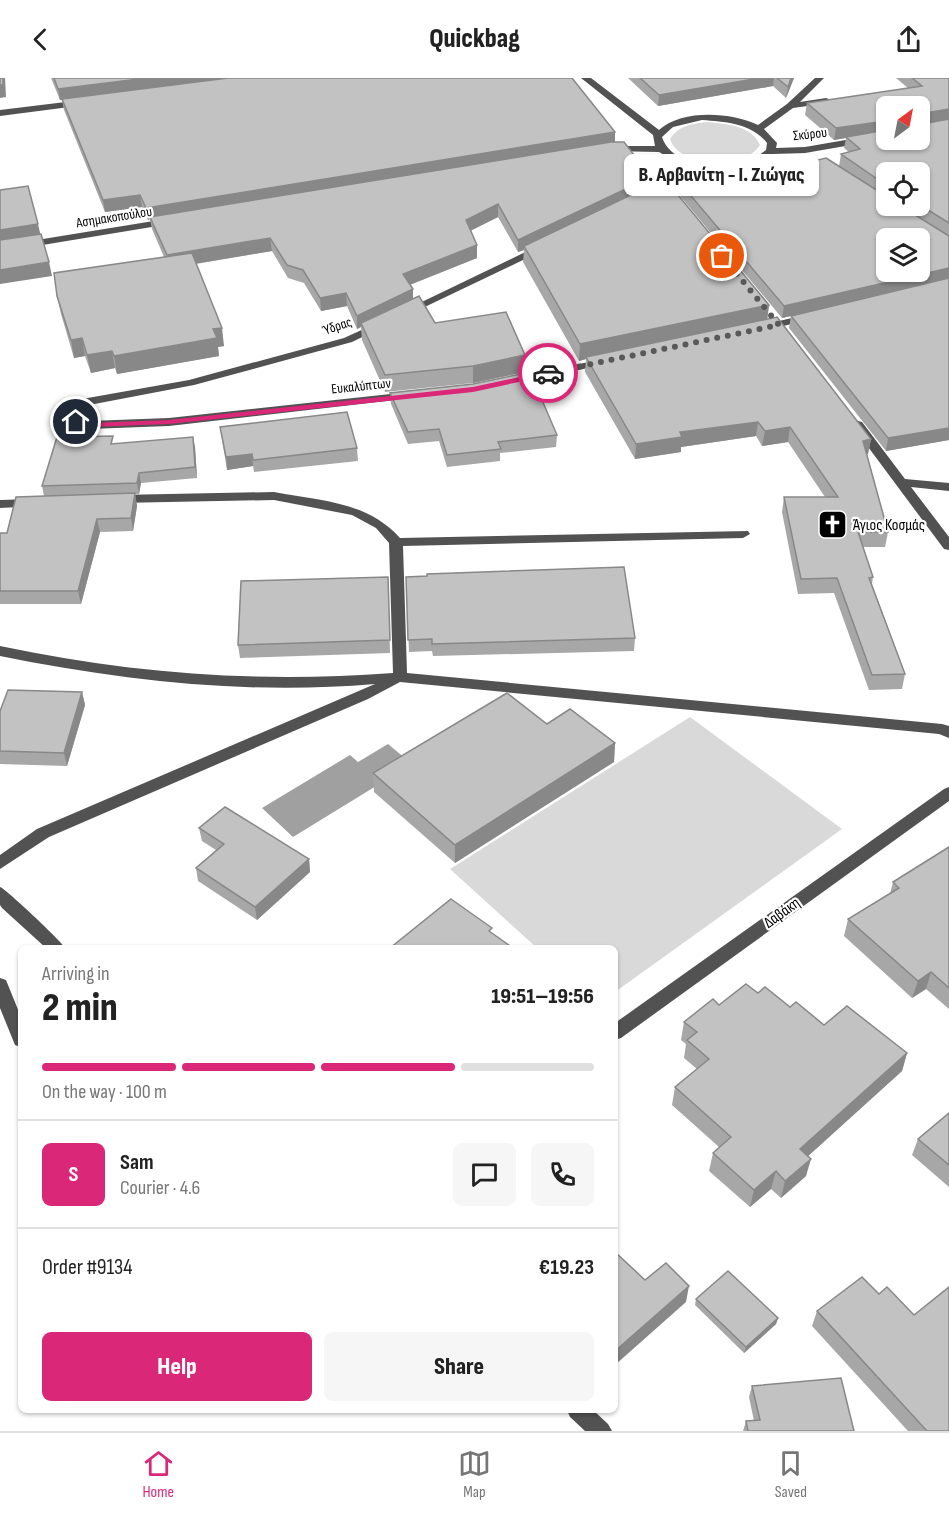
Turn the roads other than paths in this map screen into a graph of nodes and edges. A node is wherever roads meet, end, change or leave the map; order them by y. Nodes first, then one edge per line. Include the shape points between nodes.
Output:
1 (585, 78) edge
2 (820, 78) edge
3 (841, 98) edge
4 (92, 101) edge
5 (790, 106) junction
6 (0, 113) edge
7 (759, 129) junction
8 (658, 134) junction
9 (876, 138) edge
10 (659, 149) junction
11 (771, 150) junction
12 (599, 151) edge
13 (681, 163) junction
14 (681, 206) edge
15 (189, 218) edge
16 (550, 243) edge
17 (0, 249) edge
18 (824, 314) edge
19 (745, 332) edge
20 (620, 358) edge
21 (496, 385) edge
22 (426, 394) edge
23 (64, 409) joint
24 (851, 417) edge
25 (902, 482) junction
26 (949, 487) edge
27 (109, 500) edge
28 (51, 502) edge
29 (0, 504) edge
30 (743, 534) dead end
31 (396, 542) junction
32 (949, 546) edge
33 (0, 651) edge
34 (400, 677) junction
35 (949, 733) edge
36 (949, 793) edge
37 (0, 863) edge
38 (0, 893) edge
39 (54, 945) edge
40 (0, 985) edge
41 (618, 1031) edge
42 (18, 1032) edge
43 (580, 1413) edge
44 (601, 1431) edge

1 - 8 street
2 - 5 street
3 - 5 street
4 - 6 street
5 - 7 street
7 - 8 street via 743,122 702,117 667,126
7 - 11 street via 772,143
8 - 10 street
9 - 11 street, Σκύρου via 809,153
10 - 12 street
10 - 13 street
11 - 13 street via 757,162 728,169
13 - 14 street via 661,190
15 - 17 street, Ασημακοπούλου
16 - 23 street, Ύδρας via 348,340 190,383
18 - 19 street
20 - 21 street
22 - 23 street, Ευκαλύπτων via 169,422 89,425 63,418
24 - 25 street
25 - 26 street
25 - 32 street
27 - 31 street via 274,496 356,512 381,525
28 - 29 street
30 - 31 street
31 - 34 street
33 - 34 street via 57,664 166,679 317,683
34 - 35 street via 942,729
34 - 37 street via 43,834
36 - 41 street, Δαβάκη
38 - 39 street
40 - 42 street
43 - 44 street

